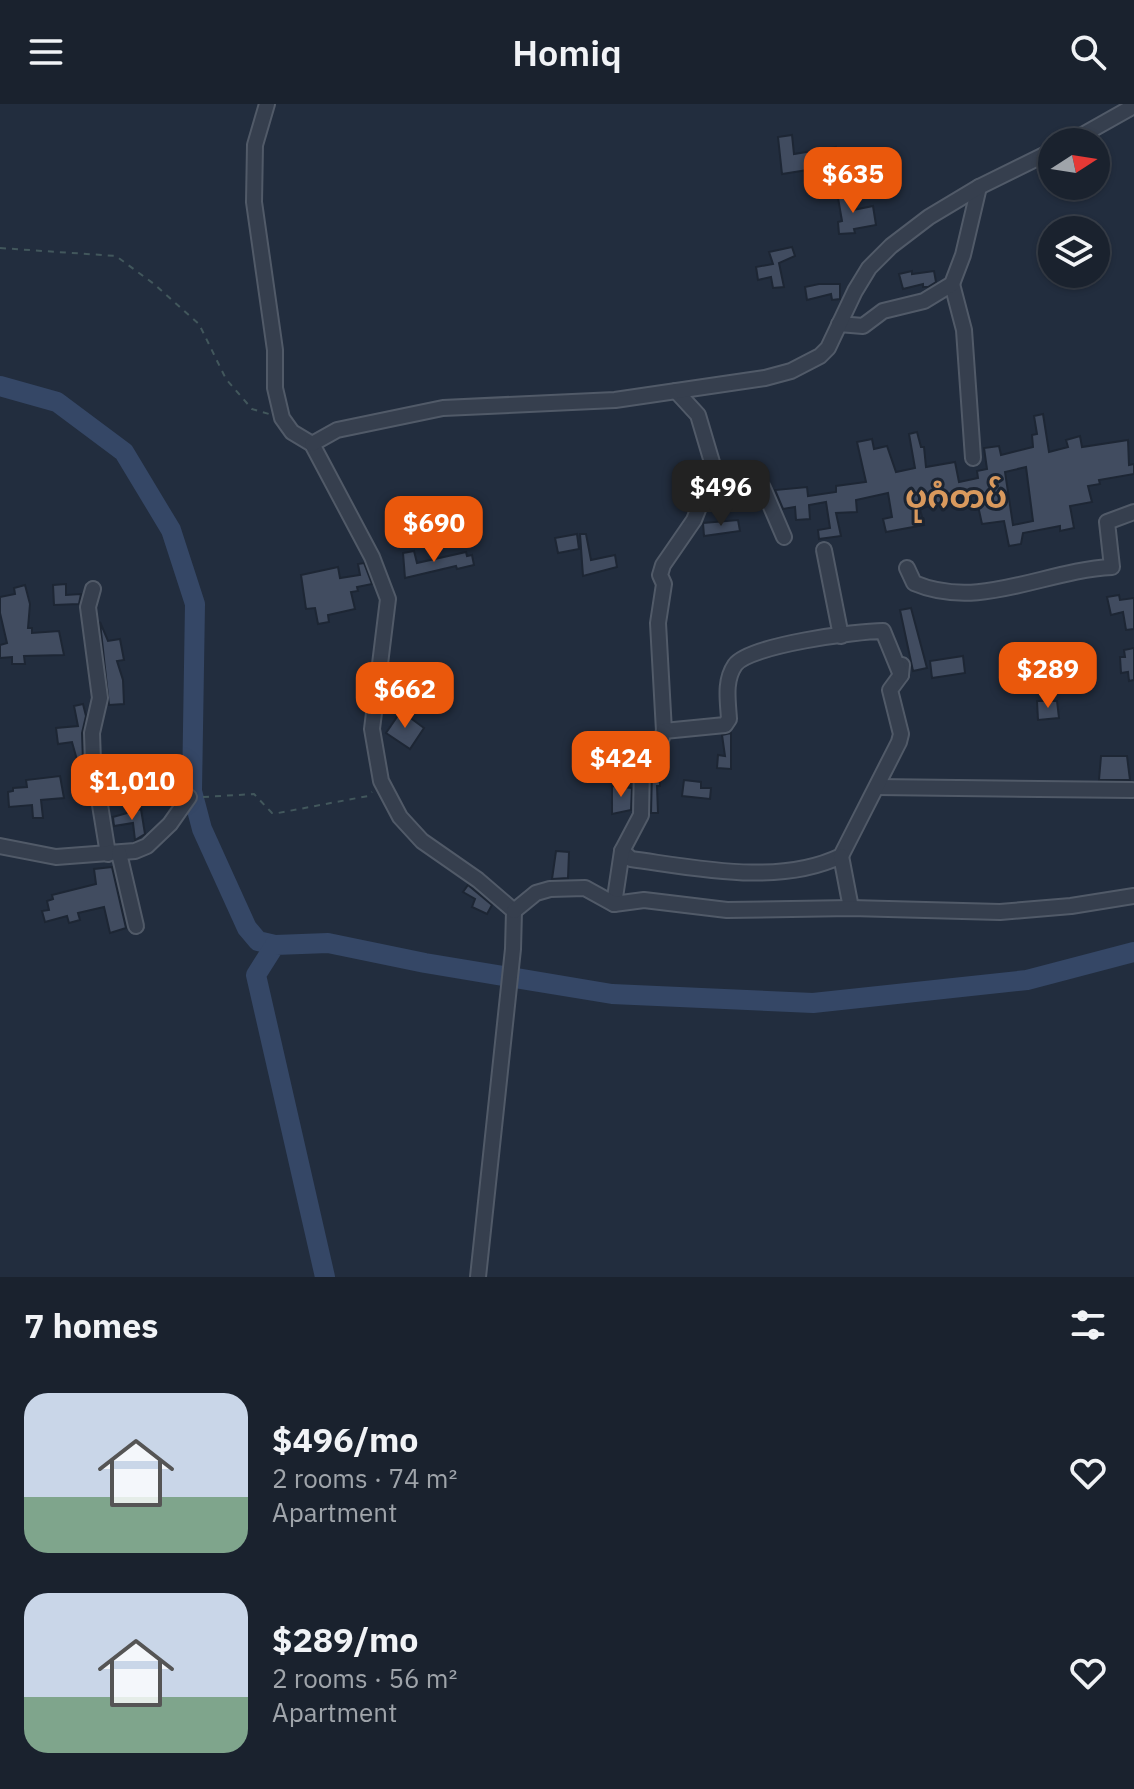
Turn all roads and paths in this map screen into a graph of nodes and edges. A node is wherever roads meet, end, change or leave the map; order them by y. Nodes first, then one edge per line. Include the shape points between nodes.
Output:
1 (267, 104) edge
2 (1134, 106) edge
3 (1095, 128) edge
4 (1038, 158) edge
5 (979, 187) junction
6 (0, 248) edge
7 (952, 284) junction
8 (839, 324) junction
9 (676, 391) junction
10 (282, 418) junction
11 (312, 444) junction
12 (973, 458) dead end
13 (714, 469) junction
14 (1134, 512) edge
15 (784, 537) dead end
16 (824, 550) dead end
17 (907, 568) dead end
18 (93, 589) dead end
19 (841, 636) junction
20 (903, 654) dead end
21 (901, 675) junction
22 (664, 731) junction
23 (381, 781) junction
24 (877, 787) junction
25 (1132, 790) dead end
26 (189, 797) dead end
27 (215, 797) dead end
28 (0, 846) edge
29 (622, 851) junction
30 (114, 853) junction
31 (841, 856) junction
32 (1134, 896) edge
33 (614, 904) junction
34 (851, 908) junction
35 (514, 911) junction
36 (136, 926) dead end
37 (478, 1277) edge

1 - 10 street via 255,145 254,202
2 - 3 street
4 - 5 street
5 - 7 street
5 - 8 street via 882,254
6 - 10 path via 116,256 199,324 226,379 252,409
7 - 8 street via 924,301 883,311 863,326
7 - 12 street via 964,330
8 - 9 street via 820,356 791,371
9 - 11 street via 615,400 443,408 337,430
9 - 13 street via 698,415
10 - 11 street via 292,432
11 - 23 street via 372,557 388,599 372,729
13 - 15 street via 740,469 763,488
13 - 22 street via 694,520 660,575
14 - 17 street via 1107,522 1112,567 972,595 914,583
16 - 19 street
18 - 30 street via 88,607 100,698 92,733 93,762
19 - 21 street via 883,631
19 - 22 street via 745,656 731,673 725,725
20 - 21 street
21 - 24 street via 890,690 901,734
22 - 29 street via 656,756 642,764 641,815
23 - 27 path via 368,796 296,811 272,813 254,794
23 - 35 street via 400,817 422,841
24 - 25 street
24 - 31 street
26 - 30 street via 147,846
28 - 30 street via 56,857
29 - 31 street via 631,859 752,871 814,865
29 - 33 street
30 - 36 street
31 - 34 street
32 - 34 street via 1000,912
33 - 34 street via 644,900 727,910
33 - 35 street via 585,888 550,889
35 - 37 street

